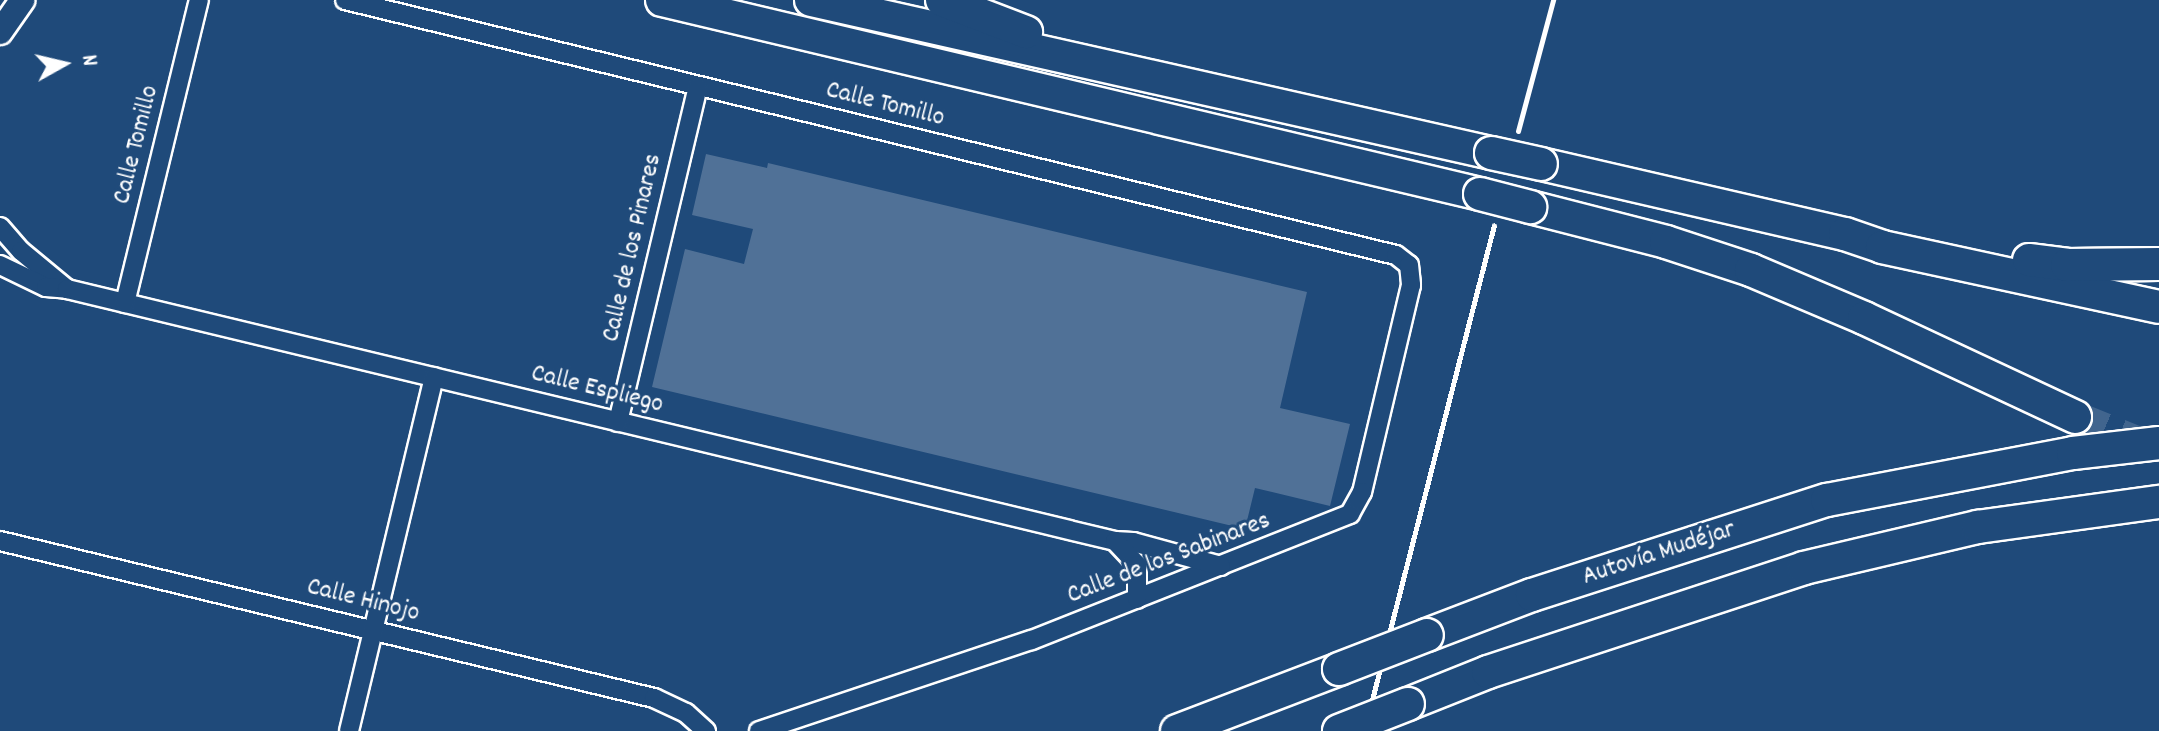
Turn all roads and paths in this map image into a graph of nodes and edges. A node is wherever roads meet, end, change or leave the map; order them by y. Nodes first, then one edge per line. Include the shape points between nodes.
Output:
1 (22, 0) edge
2 (199, 0) edge
3 (345, 0) edge
4 (662, 0) edge
5 (811, 0) edge
6 (942, 0) edge
7 (0, 32) edge
8 (1146, 74) junction
9 (698, 87) junction
10 (0, 227) edge
11 (1845, 234) junction
12 (2159, 264) edge
13 (0, 265) edge
14 (1409, 265) joint
15 (67, 289) junction
16 (125, 303) junction
17 (2159, 307) edge
18 (434, 377) junction
19 (2075, 417) tunnel mouth
20 (618, 422) junction
21 (2159, 443) edge
22 (2159, 502) edge
23 (0, 541) edge
24 (1115, 541) junction
25 (1221, 566) junction
26 (1137, 599) junction
27 (373, 630) junction
28 (349, 731) edge
29 (706, 731) edge
30 (759, 731) edge
31 (1177, 731) edge
32 (1339, 731) edge

1 - 7 street
2 - 16 street, Calle Tomillo
3 - 9 street, Calle Tomillo
4 - 19 highway, bridge via 1666,242 1751,270 1864,318
5 - 8 highway
6 - 8 highway via 1017,30 1109,56
8 - 11 highway, bridge
9 - 14 street, Calle Tomillo via 1396,255
9 - 20 street, Calle de los Pinares
10 - 15 street, Calle Espliego
11 - 12 highway via 1883,232 1966,251 2067,265
11 - 17 highway via 1882,247
13 - 15 street, Calle Espliego via 37,284
14 - 25 street, Calle de los Sabinares via 1411,285 1355,508 1335,523
15 - 16 street, Calle Espliego
16 - 18 street, Calle Espliego
18 - 20 street, Calle Espliego
18 - 27 street
20 - 24 street, Calle Espliego
21 - 31 highway, Autovía Mudéjar, bridge via 2073,453 1827,500 1532,595
22 - 32 highway, bridge via 1978,527 1804,568 1488,672
23 - 27 street, Calle Hinojo
24 - 25 street, Calle Espliego
24 - 26 street via 1137,565
25 - 26 street, Calle de los Sabinares
26 - 30 street, Calle de los Sabinares
27 - 28 street
27 - 29 street, Calle Hinojo via 654,698 686,713

